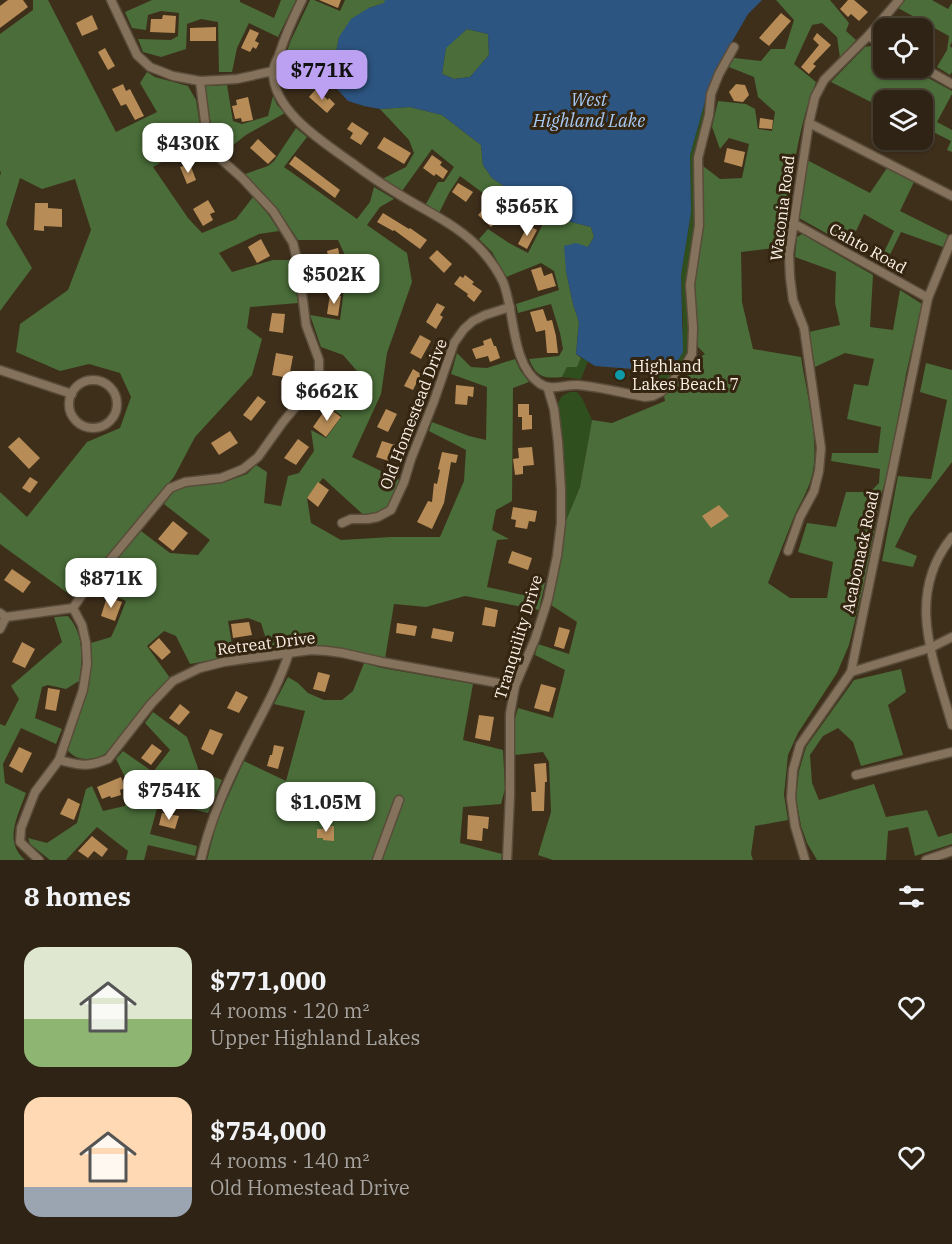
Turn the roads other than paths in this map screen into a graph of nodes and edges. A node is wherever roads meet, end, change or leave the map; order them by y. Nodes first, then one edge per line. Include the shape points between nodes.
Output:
1 (111, 0) edge
2 (302, 0) edge
3 (899, 0) edge
4 (867, 36) junction
5 (873, 39) edge
6 (734, 47) dead end
7 (273, 71) junction
8 (933, 73) edge
9 (200, 81) junction
10 (952, 84) edge
11 (809, 123) junction
12 (952, 196) edge
13 (793, 224) junction
14 (952, 239) edge
15 (928, 298) junction
16 (510, 307) junction
17 (0, 370) edge
18 (548, 389) junction
19 (72, 394) junction
20 (342, 523) dead end
21 (952, 537) edge
22 (788, 551) dead end
23 (73, 608) junction
24 (3, 615) edge
25 (0, 629) edge
26 (952, 637) edge
27 (930, 648) junction
28 (289, 653) junction
29 (851, 672) junction
30 (515, 686) junction
31 (952, 725) edge
32 (952, 752) edge
33 (58, 760) junction
34 (856, 775) dead end
35 (399, 800) dead end
36 (952, 850) edge
37 (39, 860) edge
38 (201, 860) edge
39 (377, 860) edge
40 (507, 860) edge
41 (806, 860) edge
42 (926, 860) edge

1 - 9 street via 137,55 150,67
2 - 7 street
3 - 4 street, Waconia Road
4 - 5 street
4 - 11 street, Waconia Road via 824,80
6 - 18 street via 711,94 698,158 699,225 690,285 692,354 681,373 653,396 576,385
7 - 9 street via 237,79
7 - 16 street via 281,99 299,122 375,179 465,234 494,267
8 - 10 street
9 - 23 street via 207,138 215,154 273,211 292,243 306,325 319,360 319,372 314,385 258,457 243,470 170,488
11 - 12 street
11 - 13 street, Waconia Road
13 - 15 street, Cahto Road
13 - 22 street, Waconia Road via 790,277 793,300 804,328 822,448 814,491
14 - 15 street, Acabonack Road
15 - 29 street, Acabonack Road
16 - 18 street via 526,369
16 - 20 street, Old Homestead Drive via 473,321 454,343 391,510 378,518
17 - 19 street
18 - 30 street, Tranquility Drive via 554,409 561,523 542,619
19 - 19 street via 71,414 82,426 103,426 116,410 114,394 100,382 84,382
21 - 27 street via 933,567 926,593
23 - 24 street
23 - 33 street via 82,625 87,664 83,690
24 - 25 street
26 - 27 street
27 - 29 street
27 - 31 street
28 - 30 street, Retreat Drive via 342,653
28 - 33 street, Retreat Drive via 200,668 173,681 108,759 84,766
28 - 38 street via 284,671 218,806
29 - 41 street, Acabonack Road via 800,745 793,770 795,826
30 - 40 street, Tranquility Drive via 510,714
32 - 34 street
33 - 37 street via 35,792 21,828 20,842
35 - 39 street
36 - 42 street

